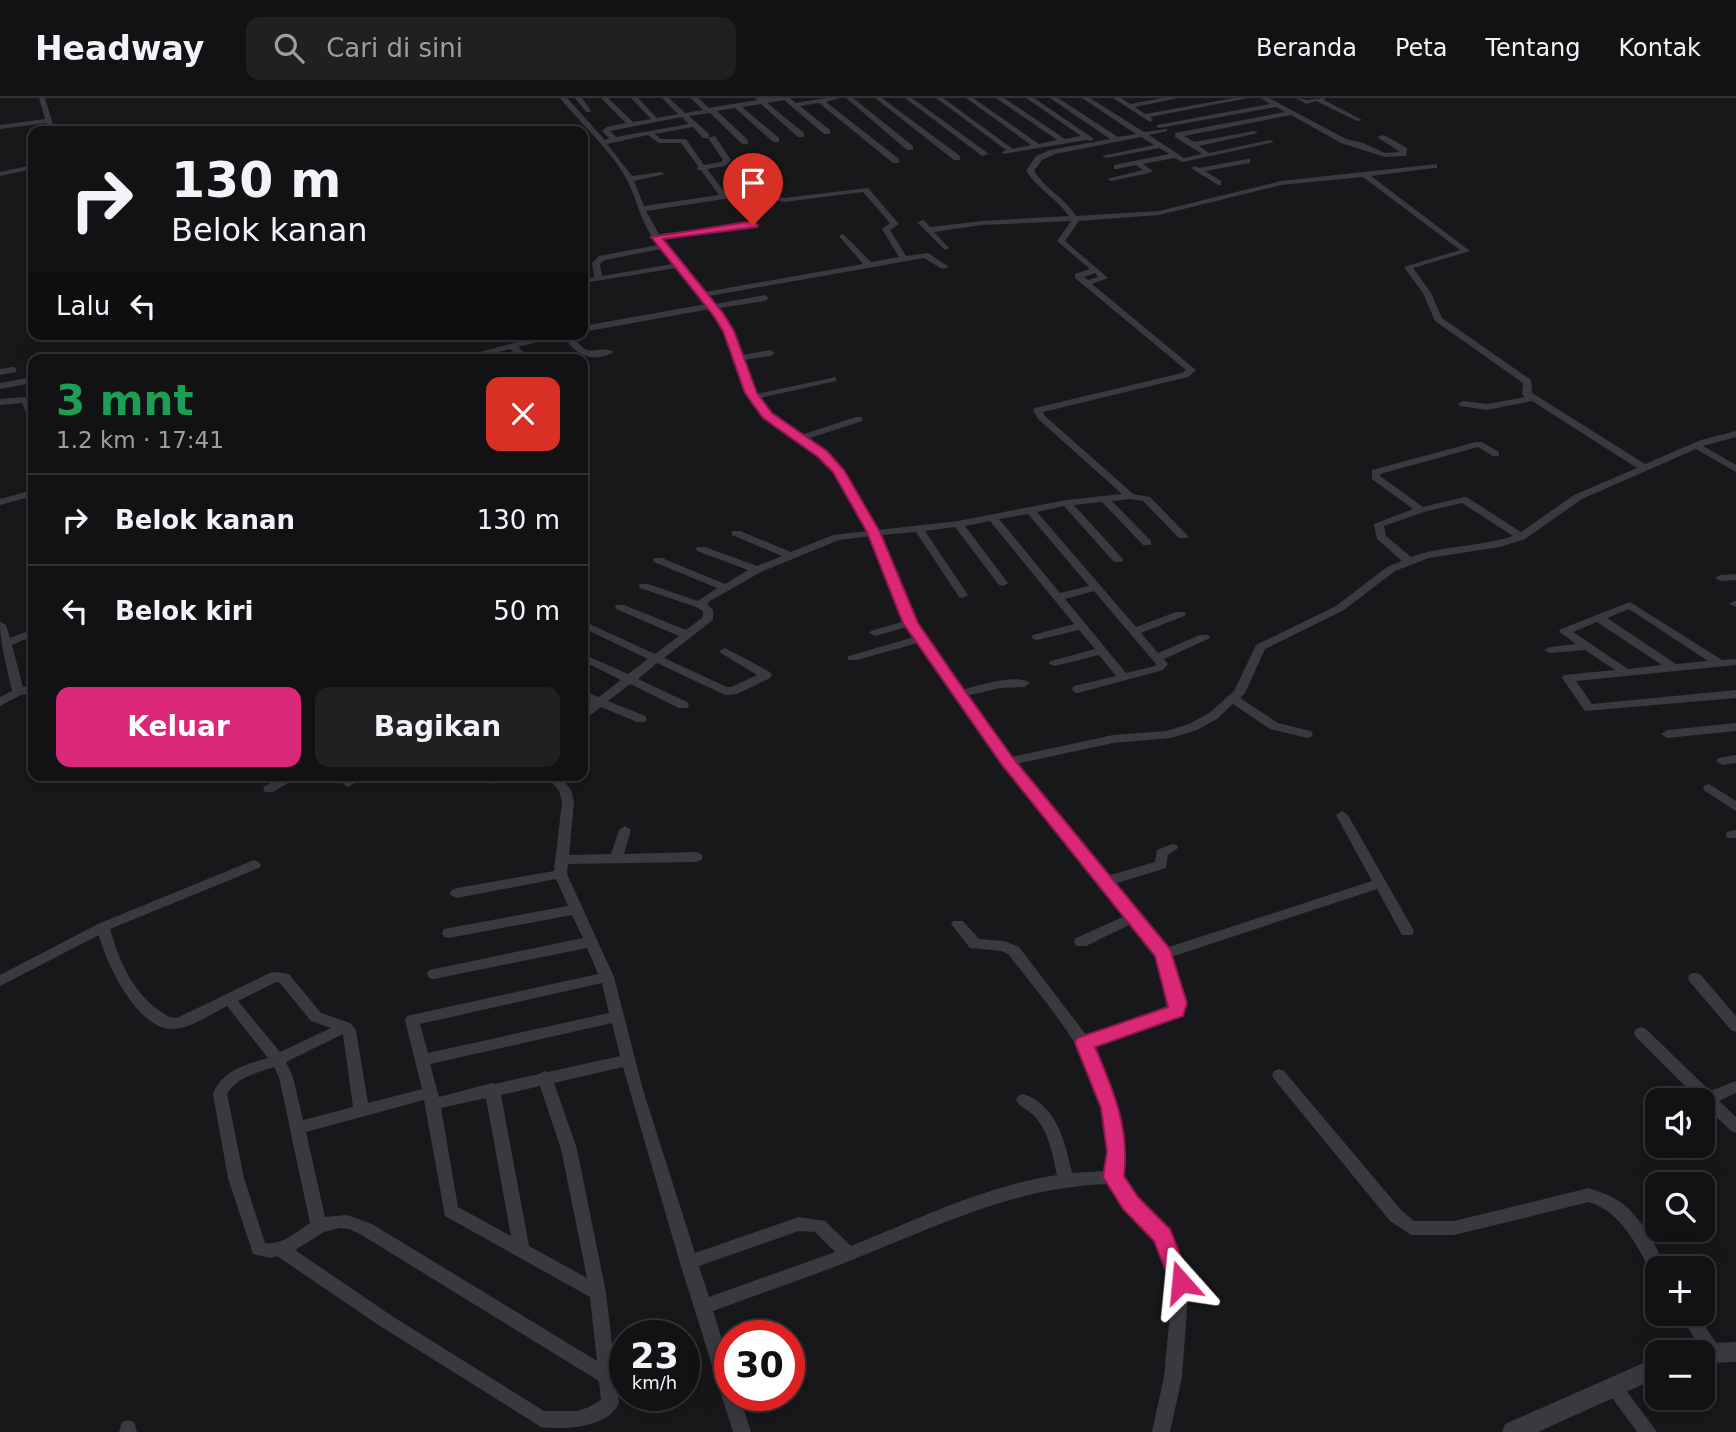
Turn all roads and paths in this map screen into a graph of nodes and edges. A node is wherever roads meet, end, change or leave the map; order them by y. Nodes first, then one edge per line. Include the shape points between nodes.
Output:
1 (42, 98) edge
2 (563, 98) edge
3 (578, 98) edge
4 (604, 98) edge
5 (634, 98) edge
6 (665, 98) edge
7 (694, 98) edge
8 (725, 98) edge
9 (784, 98) edge
10 (837, 98) edge
11 (849, 98) edge
12 (878, 98) edge
13 (908, 98) edge
14 (939, 98) edge
15 (969, 98) edge
16 (999, 98) edge
17 (1030, 98) edge
18 (1053, 98) edge
19 (1085, 98) edge
20 (1116, 98) edge
21 (1175, 98) edge
22 (1245, 98) edge
23 (1264, 98) edge
24 (1298, 98) edge
25 (1320, 99) edge
26 (760, 100) edge
27 (821, 101) junction
28 (1276, 104) junction
29 (794, 105) junction
30 (736, 106) junction
31 (1129, 106) junction
32 (588, 111) dead end
33 (710, 111) junction
34 (1291, 113) junction
35 (683, 115) junction
36 (1144, 116) junction
37 (656, 120) junction
38 (49, 121) junction
39 (1359, 121) dead end
40 (631, 124) junction
41 (694, 125) junction
42 (50, 126) edge
43 (1159, 126) junction
44 (0, 127) edge
45 (827, 132) dead end
46 (650, 133) junction
47 (1254, 133) dead end
48 (801, 135) dead end
49 (1145, 135) junction
50 (1088, 137) junction
51 (1381, 137) dead end
52 (776, 140) dead end
53 (1117, 140) junction
54 (608, 141) junction
55 (1063, 141) junction
56 (745, 142) dead end
57 (1095, 142) dead end
58 (1270, 142) dead end
59 (1191, 145) junction
60 (1037, 146) junction
61 (1161, 146) junction
62 (910, 148) dead end
63 (1008, 151) joint
64 (985, 154) dead end
65 (1208, 155) junction
66 (1106, 156) dead end
67 (957, 158) dead end
68 (1180, 158) junction
69 (896, 161) dead end
70 (1247, 161) dead end
71 (1137, 163) junction
72 (1434, 166) dead end
73 (1116, 167) dead end
74 (28, 168) edge
75 (700, 168) junction
76 (1199, 170) junction
77 (0, 174) edge
78 (661, 174) dead end
79 (1365, 175) junction
80 (630, 179) junction
81 (1111, 179) dead end
82 (738, 181) dead end
83 (1218, 183) dead end
84 (748, 192) junction
85 (724, 197) junction
86 (640, 209) junction
87 (1075, 221) junction
88 (921, 222) dead end
89 (753, 225) dead end
90 (929, 230) junction
91 (843, 236) dead end
92 (660, 241) junction
93 (945, 248) dead end
94 (903, 258) junction
95 (679, 265) junction
96 (869, 265) junction
97 (945, 267) dead end
98 (598, 279) junction
99 (588, 281) edge
100 (765, 298) dead end
101 (711, 305) junction
102 (751, 308) dead end
103 (588, 328) edge
104 (533, 340) edge
105 (571, 340) edge
106 (511, 345) junction
107 (610, 352) dead end
108 (477, 354) edge
109 (521, 354) edge
110 (583, 354) edge
111 (583, 354) edge
112 (771, 354) dead end
113 (738, 358) junction
114 (13, 370) dead end
115 (0, 372) edge
116 (833, 379) dead end
117 (28, 381) edge
118 (0, 386) edge
119 (754, 397) junction
120 (1533, 398) junction
121 (0, 402) edge
122 (1463, 404) dead end
123 (28, 407) edge
124 (859, 419) dead end
125 (1736, 434) edge
126 (797, 439) junction
127 (1697, 446) junction
128 (1496, 454) dead end
129 (1644, 468) junction
130 (1736, 469) edge
131 (28, 494) edge
132 (1130, 496) junction
133 (1105, 499) junction
134 (0, 502) edge
135 (1066, 503) junction
136 (1030, 510) junction
137 (1421, 510) junction
138 (993, 518) junction
139 (958, 524) junction
140 (919, 528) junction
141 (874, 532) junction
142 (736, 533) dead end
143 (1183, 536) dead end
144 (1521, 537) junction
145 (1147, 543) dead end
146 (701, 549) dead end
147 (789, 555) junction
148 (658, 560) dead end
149 (1118, 560) dead end
150 (1409, 561) junction
151 (757, 570) junction
152 (1736, 577) edge
153 (1720, 578) dead end
154 (1003, 583) dead end
155 (644, 586) dead end
156 (724, 587) junction
157 (1096, 587) junction
158 (963, 595) dead end
159 (1058, 597) junction
160 (700, 605) junction
161 (620, 607) dead end
162 (1180, 614) dead end
163 (1599, 618) junction
164 (910, 623) junction
165 (0, 625) edge
166 (588, 626) edge
167 (1082, 626) junction
168 (1136, 631) junction
169 (1565, 631) junction
170 (875, 633) dead end
171 (28, 634) edge
172 (685, 634) junction
173 (1037, 637) dead end
174 (1204, 637) dead end
175 (922, 638) junction
176 (6, 644) junction
177 (1588, 646) junction
178 (1567, 648) junction
179 (1550, 649) dead end
180 (724, 651) dead end
181 (1102, 651) junction
182 (1736, 653) edge
183 (656, 656) junction
184 (1158, 657) junction
185 (853, 658) dead end
186 (588, 659) edge
187 (1736, 662) edge
188 (1055, 663) dead end
189 (1718, 663) junction
190 (1674, 668) junction
191 (1627, 673) junction
192 (628, 678) junction
193 (1124, 678) junction
194 (1024, 683) dead end
195 (1078, 689) dead end
196 (28, 690) edge
197 (18, 692) junction
198 (959, 694) junction
199 (1736, 694) edge
200 (588, 698) edge
201 (1233, 699) junction
202 (0, 702) edge
203 (599, 703) junction
204 (683, 705) dead end
205 (588, 711) edge
206 (640, 719) dead end
207 (1736, 727) edge
208 (1307, 734) dead end
209 (1667, 734) dead end
210 (1008, 762) junction
211 (284, 781) edge
212 (557, 781) edge
213 (1709, 788) dead end
214 (269, 789) dead end
215 (1736, 807) edge
216 (1342, 814) dead end
217 (625, 830) dead end
218 (1172, 848) dead end
219 (617, 857) junction
220 (696, 857) dead end
221 (254, 865) dead end
222 (561, 867) junction
223 (1103, 882) junction
224 (1381, 883) junction
225 (457, 892) dead end
226 (577, 909) junction
227 (1133, 918) junction
228 (958, 924) dead end
229 (103, 927) junction
230 (1407, 931) dead end
231 (449, 933) dead end
232 (589, 942) junction
233 (1081, 942) dead end
234 (1163, 954) junction
235 (433, 974) dead end
236 (607, 977) junction
237 (1695, 978) dead end
238 (0, 981) edge
239 (228, 998) junction
240 (618, 1016) junction
241 (1736, 1026) edge
242 (345, 1027) junction
243 (1641, 1032) dead end
244 (1084, 1043) junction
245 (278, 1060) junction
246 (422, 1060) junction
247 (628, 1060) junction
248 (1279, 1075) dead end
249 (545, 1077) junction
250 (1736, 1087) edge
251 (1696, 1088) edge
252 (492, 1089) junction
253 (1715, 1096) edge
254 (430, 1099) junction
255 (1024, 1100) dead end
256 (1715, 1107) edge
257 (361, 1110) junction
258 (1736, 1127) edge
259 (298, 1128) junction
260 (1113, 1177) junction
261 (1066, 1180) junction
262 (319, 1226) junction
263 (281, 1250) junction
264 (522, 1251) junction
265 (849, 1254) junction
266 (1651, 1256) edge
267 (688, 1263) junction
268 (598, 1293) junction
269 (702, 1307) junction
270 (1736, 1352) edge
271 (1715, 1353) edge
272 (1645, 1373) edge
273 (607, 1377) junction
274 (1614, 1388) junction
275 (742, 1432) edge
276 (1161, 1432) edge
277 (1513, 1432) edge
278 (1648, 1432) edge

1 - 38 street
2 - 54 street
3 - 32 street
4 - 40 street
5 - 37 street
6 - 35 street
7 - 33 street
8 - 30 street
9 - 26 street
9 - 29 street
10 - 27 street
11 - 62 street
12 - 67 street
13 - 64 street
14 - 63 street
15 - 60 street
16 - 55 street
17 - 50 street
18 - 53 street
19 - 49 street
20 - 31 street
21 - 31 street
22 - 36 street
23 - 28 street
24 - 25 street via 1306,102
25 - 39 street
26 - 30 street
26 - 48 street
27 - 29 street
27 - 69 street
28 - 34 street
28 - 43 street
29 - 45 street
30 - 33 street
30 - 52 street
31 - 36 street
33 - 35 street
33 - 56 street
34 - 51 street via 1380,155 1403,154 1404,150
34 - 59 street via 1178,135
35 - 37 street
35 - 41 street
36 - 43 street
37 - 40 street
38 - 42 street
38 - 44 street
40 - 54 street via 606,130
41 - 46 street
41 - 75 street via 727,160
43 - 49 street via 1163,132
46 - 54 street
46 - 75 street via 659,141 682,141
47 - 59 street
49 - 53 street
49 - 61 street
50 - 55 street
50 - 57 street
53 - 87 street via 1053,152 1031,167 1039,186 1066,205
54 - 80 street
55 - 60 street
58 - 65 street
59 - 65 street
60 - 63 street
61 - 66 street
61 - 68 street
65 - 68 street
68 - 71 street
68 - 76 street
70 - 76 street
71 - 73 street
71 - 81 street via 1149,171
72 - 79 street
74 - 77 street
75 - 85 street
76 - 83 street
78 - 80 street
79 - 87 street via 1280,183 1156,213
79 - 120 street via 1466,251 1409,265 1408,269 1427,293 1438,319 1528,382 1527,394
80 - 86 street
82 - 84 street
84 - 85 street
84 - 94 street via 785,200 866,190 895,224 886,229
85 - 86 street
86 - 92 street
87 - 90 street via 1032,217
87 - 132 street via 1061,240 1096,270 1078,275 1191,370 1038,410
88 - 90 street
89 - 92 street
90 - 93 street
91 - 96 street
92 - 95 street
92 - 98 street via 602,258 596,263
94 - 96 street
94 - 97 street via 927,255
95 - 98 street
95 - 101 street
96 - 101 street
98 - 99 street
100 - 101 street
101 - 102 street
101 - 103 street
101 - 113 street
104 - 106 street
105 - 111 street
106 - 108 street
106 - 109 street
107 - 110 street
112 - 113 street
113 - 119 street
114 - 115 street
116 - 119 street
117 - 118 street
119 - 126 street via 772,420
120 - 122 street via 1487,407
120 - 129 street
121 - 123 street via 25,400
124 - 126 street
125 - 127 street
126 - 141 street via 831,461
127 - 129 street
127 - 130 street
128 - 137 street via 1479,444 1375,472 1382,483
129 - 144 street via 1578,497
131 - 134 street
132 - 133 street
132 - 143 street via 1146,499
133 - 135 street
133 - 145 street
135 - 136 street
135 - 149 street
136 - 138 street
136 - 157 street
137 - 144 street via 1464,500
137 - 150 street via 1379,524 1381,537
138 - 139 street
138 - 159 street
139 - 140 street
139 - 154 street
140 - 141 street
140 - 158 street
141 - 147 street via 837,537
141 - 164 street
142 - 147 street
144 - 150 street
146 - 151 street
147 - 151 street
148 - 156 street
150 - 201 street via 1391,569 1340,608 1260,648
151 - 156 street
152 - 153 street
155 - 160 street
156 - 160 street
157 - 159 street
157 - 168 street
159 - 167 street
160 - 172 street via 708,610 709,618
161 - 172 street
162 - 168 street
163 - 169 street
163 - 189 street via 1630,606
163 - 190 street
164 - 170 street
164 - 175 street
165 - 176 street
166 - 183 street
167 - 173 street
167 - 181 street
168 - 184 street
169 - 177 street
169 - 178 street via 1558,634
171 - 176 street
172 - 183 street
174 - 184 street
175 - 185 street
175 - 198 street
176 - 197 street
177 - 178 street
177 - 191 street
178 - 179 street
180 - 183 street via 766,675 725,691
181 - 188 street
181 - 193 street
182 - 189 street
183 - 192 street
184 - 193 street via 1159,668
186 - 192 street
187 - 189 street
189 - 190 street
190 - 191 street
191 - 199 street via 1568,678 1589,708
192 - 203 street
192 - 204 street
193 - 195 street
194 - 198 street
196 - 197 street
197 - 202 street
198 - 210 street
200 - 203 street
201 - 208 street via 1274,726
201 - 210 street via 1213,716 1181,732 1113,740
203 - 205 street
203 - 206 street
207 - 209 street
210 - 223 street
211 - 214 street
212 - 222 street via 568,802
213 - 215 street
216 - 224 street
217 - 219 street
218 - 223 street via 1163,853 1161,865
219 - 220 street
219 - 222 street
221 - 229 street
222 - 225 street
222 - 226 street
223 - 227 street
224 - 230 street
224 - 234 street
226 - 231 street
226 - 232 street
227 - 233 street
227 - 234 street
228 - 244 street via 975,944 1014,951
229 - 238 street
229 - 239 street via 115,968 136,1001 166,1023 179,1023
232 - 235 street
232 - 236 street
234 - 244 street via 1177,1011
236 - 240 street
236 - 246 street via 412,1020
237 - 241 street
239 - 242 street via 280,976 316,1017
239 - 245 street
240 - 246 street
240 - 247 street
242 - 245 street
242 - 257 street via 351,1034
243 - 251 street
244 - 260 street via 1110,1108 1117,1152
245 - 259 street
245 - 263 street via 234,1076 220,1094 236,1178 259,1249
246 - 254 street
247 - 249 street
247 - 267 street
248 - 266 street via 1396,1216 1411,1228 1454,1228 1589,1195 1622,1209
249 - 252 street
249 - 268 street via 569,1149
250 - 253 street
252 - 254 street
252 - 264 street
254 - 257 street
254 - 264 street via 451,1211
255 - 261 street via 1036,1107 1051,1128
256 - 258 street
257 - 259 street
259 - 262 street
260 - 261 street
260 - 276 street via 1163,1235 1181,1282 1173,1377
261 - 265 street via 965,1205
262 - 263 street
262 - 273 street via 344,1220 366,1229
263 - 273 street via 541,1419 565,1421 600,1413 610,1403
264 - 268 street
265 - 267 street via 819,1226 799,1224
265 - 269 street
267 - 269 street
268 - 273 street
269 - 275 street
270 - 271 street
272 - 274 street
274 - 277 street
274 - 278 street

